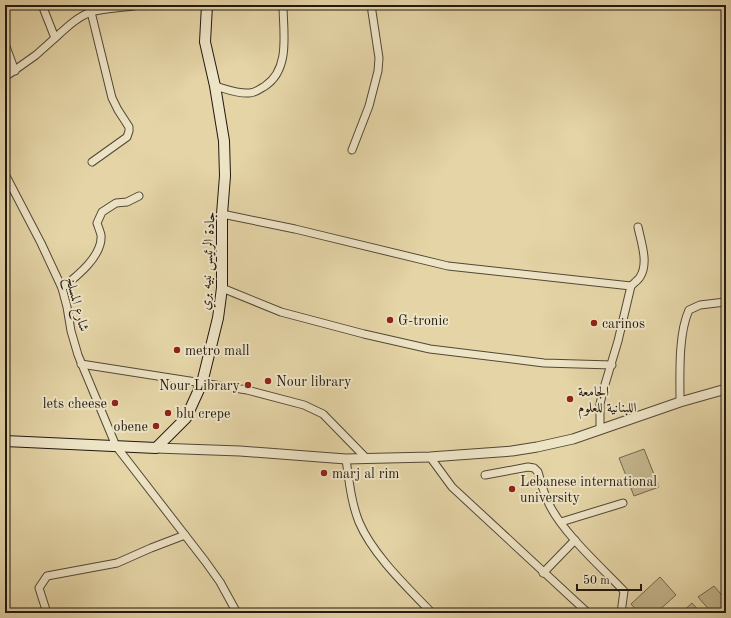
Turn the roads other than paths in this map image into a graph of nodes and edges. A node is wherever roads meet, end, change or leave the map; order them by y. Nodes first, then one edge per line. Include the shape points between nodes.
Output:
1 (42, 5) edge
2 (138, 5) edge
3 (207, 5) edge
4 (283, 5) edge
5 (371, 5) edge
6 (91, 12) junction
7 (55, 38) junction
8 (5, 44) edge
9 (15, 71) junction
10 (5, 77) edge
11 (216, 86) junction
12 (352, 150) dead end
13 (92, 162) dead end
14 (5, 174) edge
15 (139, 196) dead end
16 (222, 214) junction
17 (638, 227) dead end
18 (632, 286) junction
19 (62, 288) junction
20 (222, 288) junction
21 (725, 302) dead end
22 (81, 364) junction
23 (612, 365) junction
24 (202, 382) junction
25 (726, 388) edge
26 (680, 402) junction
27 (600, 430) junction
28 (5, 441) edge
29 (116, 446) junction
30 (156, 448) junction
31 (430, 457) junction
32 (366, 458) junction
33 (346, 459) junction
34 (485, 475) dead end
35 (623, 503) dead end
36 (561, 522) junction
37 (185, 535) junction
38 (575, 540) junction
39 (543, 573) junction
40 (47, 613) edge
41 (237, 613) edge
42 (432, 613) edge
43 (588, 613) edge
44 (621, 613) edge

1 - 7 street
2 - 6 street
3 - 11 main road, جادة الرئيس نبيه بري via 205,42
4 - 11 street via 284,52 282,62 268,84 248,93
5 - 12 street via 379,58 378,71 369,106
6 - 7 street via 66,27
6 - 13 street via 112,98 129,127 127,137
7 - 9 street
8 - 9 street
9 - 10 street
11 - 16 main road, جادة الرئيس نبيه بري via 224,141
14 - 19 street, شارع المسلخ
15 - 19 street via 127,202 116,203 102,212 97,223 101,235 97,252
16 - 18 street via 448,266
16 - 20 main road, جادة الرئيس نبيه بري
17 - 18 street via 644,269
18 - 23 street
19 - 22 street, شارع المسلخ
20 - 23 street via 281,312 430,349 544,363
20 - 24 main road, جادة الرئيس نبيه بري via 218,318
21 - 26 street via 700,305 688,310 684,320 679,367
22 - 24 street
22 - 29 street, شارع المسلخ
23 - 27 street via 600,404
24 - 30 main road, جادة الرئيس نبيه بري via 186,418
24 - 32 street via 247,390 304,405 323,414
25 - 26 street
26 - 27 street
27 - 31 street via 537,447
28 - 29 main road
29 - 30 main road
29 - 37 street, شارع المسلخ
30 - 33 street
31 - 32 street
31 - 39 street via 452,487
32 - 33 street
33 - 42 street via 354,508 365,534 375,550
34 - 36 street via 534,468 538,472 550,506
35 - 36 street
36 - 38 street
37 - 40 street via 117,563 47,576 40,588
37 - 41 street, شارع المسلخ via 220,582
38 - 39 street
38 - 44 street via 624,591
39 - 43 street

